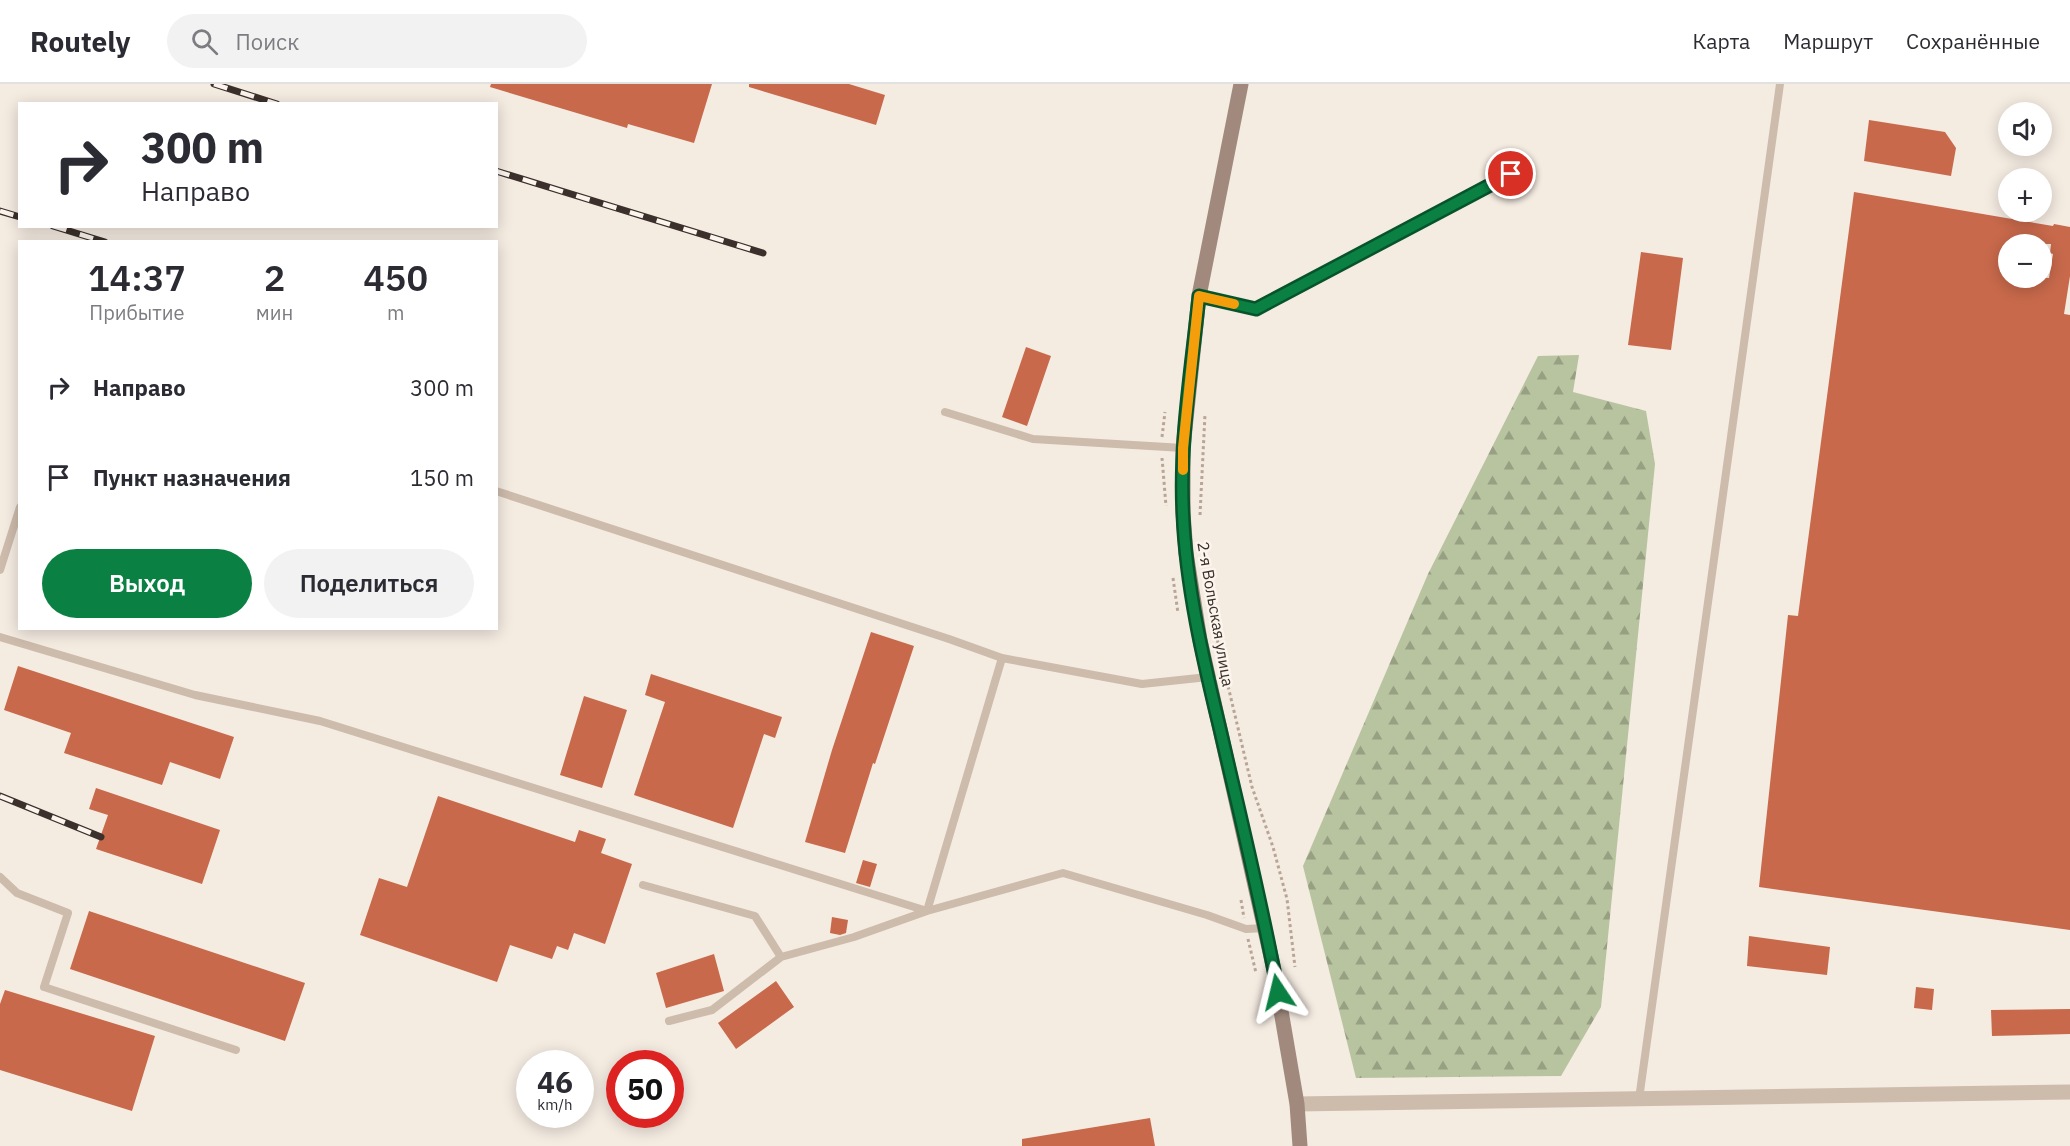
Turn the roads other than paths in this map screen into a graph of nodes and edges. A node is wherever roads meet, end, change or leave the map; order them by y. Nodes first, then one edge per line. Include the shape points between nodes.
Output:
1 (1241, 84) edge
2 (1780, 84) edge
3 (1511, 174) dead end
4 (1199, 296) junction
5 (945, 412) dead end
6 (1183, 448) junction
7 (498, 492) edge
8 (18, 513) edge
9 (0, 570) edge
10 (0, 637) edge
11 (1002, 658) junction
12 (1208, 677) junction
13 (0, 877) edge
14 (644, 885) dead end
15 (927, 911) junction
16 (1265, 928) junction
17 (781, 957) junction
18 (669, 1021) dead end
19 (236, 1050) dead end
20 (2070, 1092) edge
21 (1639, 1099) junction
22 (1298, 1104) junction
23 (1300, 1146) edge

1 - 4 main road, 2-я Вольская улица
2 - 21 lane
3 - 4 lane via 1256,309
4 - 6 main road, 2-я Вольская улица
5 - 6 lane via 1032,439
6 - 12 main road, 2-я Вольская улица via 1186,553
7 - 11 lane
8 - 9 lane
10 - 15 lane via 195,695 320,721
11 - 12 lane via 1142,684
11 - 15 lane
12 - 16 main road, 2-я Вольская улица
13 - 19 lane via 17,893 68,913 44,987
14 - 17 lane via 755,915
15 - 16 lane via 1063,873 1246,929
15 - 17 lane via 854,938
16 - 22 main road, 2-я Вольская улица
17 - 18 lane via 712,1010
20 - 21 street
21 - 22 street
22 - 23 main road, 2-я Вольская улица

